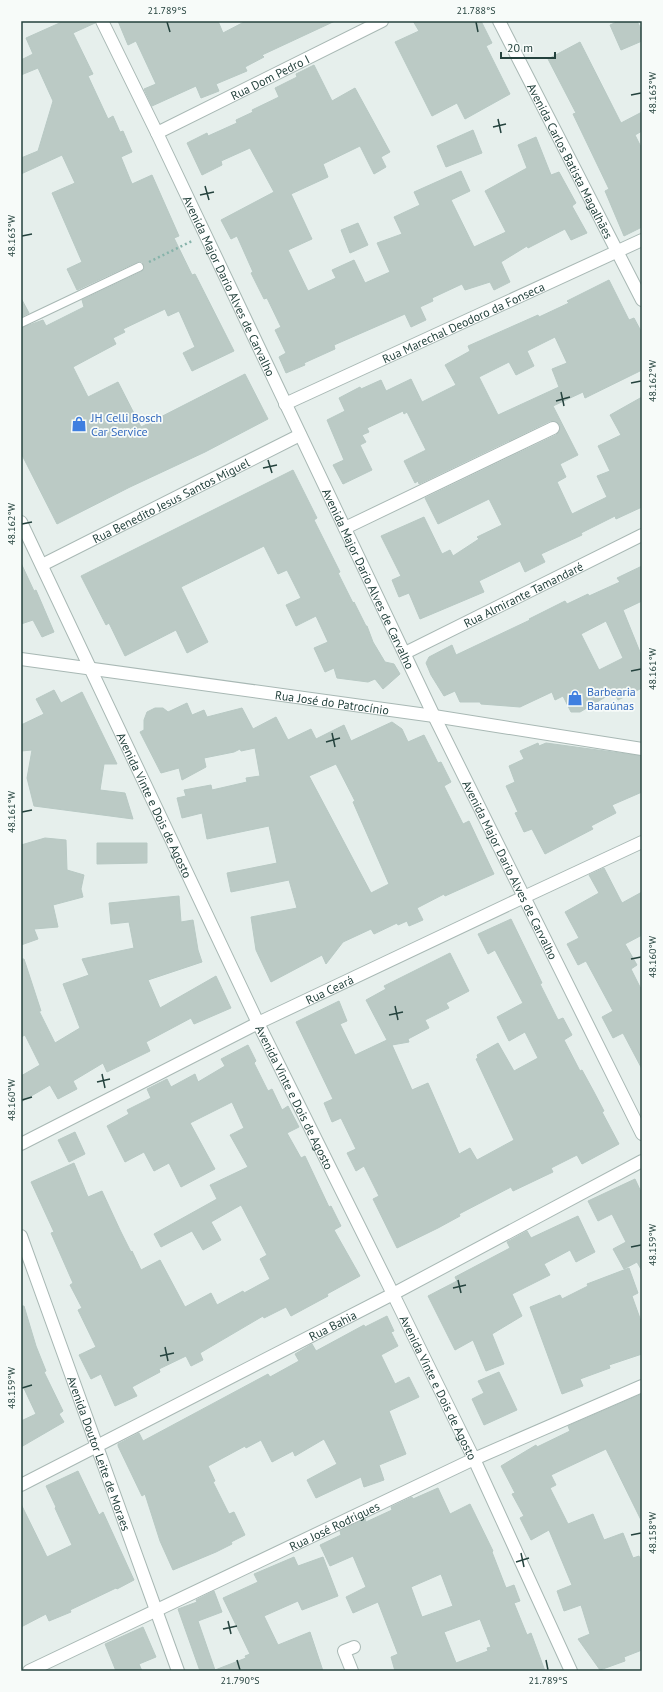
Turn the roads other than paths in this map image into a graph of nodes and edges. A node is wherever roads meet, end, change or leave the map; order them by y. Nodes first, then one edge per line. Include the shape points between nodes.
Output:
1 (102, 21) edge
2 (382, 21) edge
3 (499, 21) edge
4 (157, 133) junction
5 (642, 240) edge
6 (617, 252) junction
7 (139, 267) road end
8 (642, 300) edge
9 (21, 323) edge
10 (285, 404) junction
11 (553, 428) dead end
12 (300, 435) junction
13 (21, 522) edge
14 (345, 528) junction
15 (642, 535) edge
16 (42, 565) junction
17 (405, 653) junction
18 (21, 659) edge
19 (89, 668) junction
20 (434, 716) junction
21 (642, 749) edge
22 (642, 842) edge
23 (524, 897) junction
24 (258, 1023) junction
25 (642, 1134) edge
26 (21, 1144) edge
27 (642, 1161) edge
28 (21, 1236) edge
29 (393, 1294) junction
30 (642, 1386) edge
31 (97, 1446) junction
32 (474, 1459) junction
33 (21, 1485) edge
34 (156, 1612) junction
35 (354, 1647) dead end
36 (29, 1671) edge
37 (178, 1671) edge
38 (352, 1671) edge
39 (571, 1671) edge

1 - 4 street, Avenida Major Dario Alves de Carvalho
2 - 4 street, Rua Dom Pedro I
3 - 6 street, Avenida Carlos Batista Magalhães
4 - 10 street, Avenida Major Dario Alves de Carvalho
5 - 6 street, Rua Marechal Deodoro da Fonseca
6 - 8 street, Avenida Carlos Batista Magalhães
6 - 10 street, Rua Marechal Deodoro da Fonseca
7 - 9 lane
10 - 12 street, Avenida Major Dario Alves de Carvalho
11 - 14 street
12 - 14 street, Avenida Major Dario Alves de Carvalho
12 - 16 street, Rua Benedito Jesus Santos Miguel
13 - 16 street, Avenida Vinte e Dois de Agosto
14 - 17 street, Avenida Major Dario Alves de Carvalho
15 - 17 street, Rua Almirante Tamandaré
16 - 19 street, Avenida Vinte e Dois de Agosto
17 - 20 street, Avenida Major Dario Alves de Carvalho
18 - 19 street, Rua José do Patrocínio
19 - 20 street, Rua José do Patrocínio
19 - 24 street, Avenida Vinte e Dois de Agosto
20 - 21 street, Rua José do Patrocínio
20 - 23 street, Avenida Major Dario Alves de Carvalho
22 - 23 street, Rua Ceará
23 - 24 street, Rua Ceará
23 - 25 street, Avenida Major Dario Alves de Carvalho
24 - 26 street, Rua Ceará
24 - 29 street, Avenida Vinte e Dois de Agosto
27 - 29 street, Rua Bahia
28 - 31 street, Avenida Doutor Leite de Moraes
29 - 31 street, Rua Bahia
29 - 32 street, Avenida Vinte e Dois de Agosto
30 - 32 street, Rua José Rodrigues
31 - 33 street, Rua Bahia
31 - 34 street, Avenida Doutor Leite de Moraes
32 - 34 street, Rua José Rodrigues
32 - 39 street, Avenida Vinte e Dois de Agosto
34 - 36 street, Rua José Rodrigues
34 - 37 street, Avenida Doutor Leite de Moraes
35 - 38 street via 344,1651

